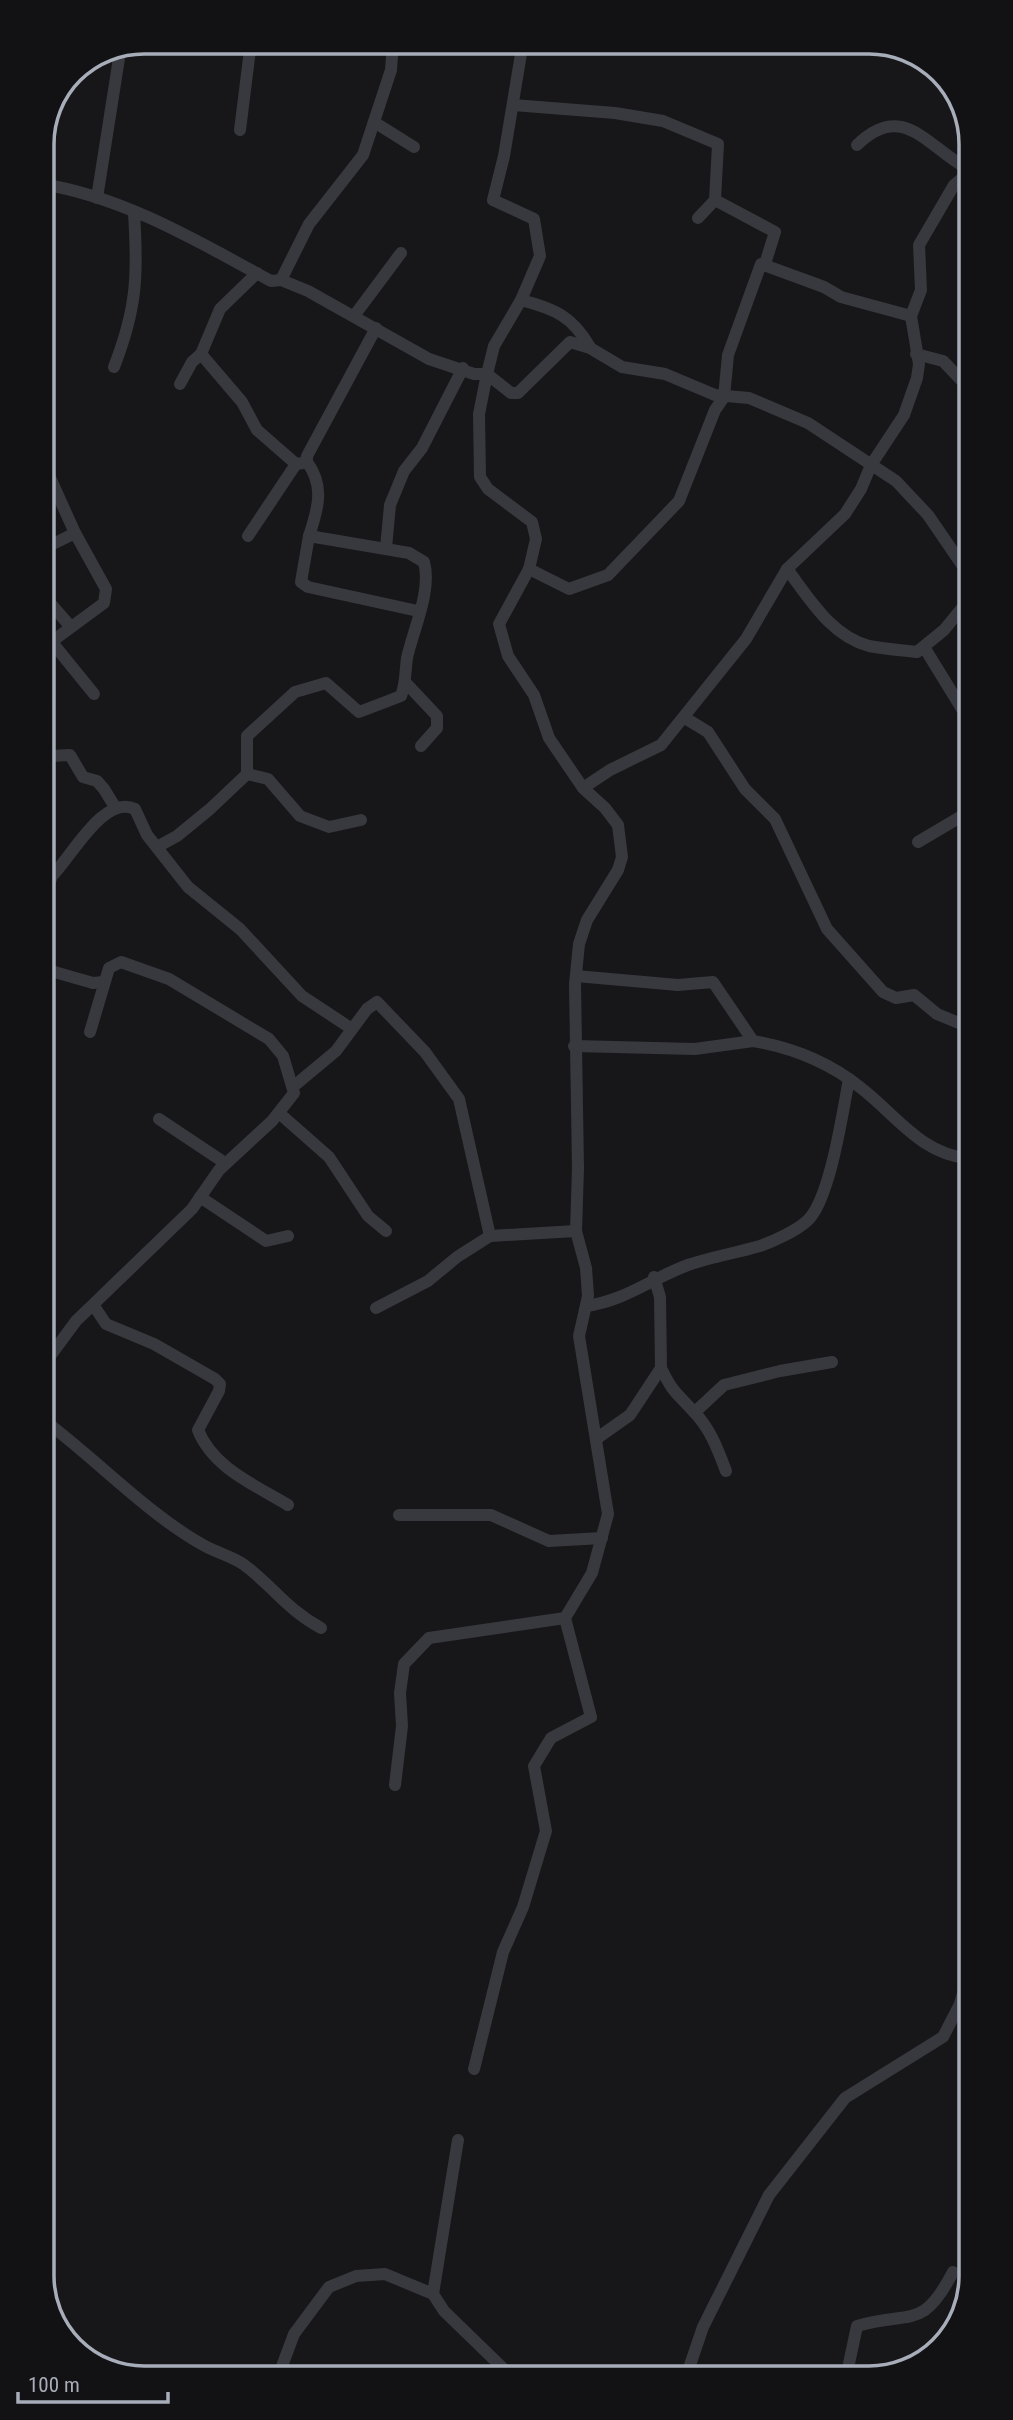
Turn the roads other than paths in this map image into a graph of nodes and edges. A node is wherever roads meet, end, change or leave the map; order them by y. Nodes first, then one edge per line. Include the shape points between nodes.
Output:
1 (249, 54) edge
2 (392, 54) edge
3 (521, 54) edge
4 (119, 58) edge
5 (513, 104) junction
6 (374, 122) junction
7 (240, 130) dead end
8 (857, 145) dead end
9 (414, 146) dead end
10 (959, 164) edge
11 (959, 181) edge
12 (54, 187) edge
13 (97, 198) junction
14 (715, 200) junction
15 (134, 213) junction
16 (698, 218) dead end
17 (401, 253) dead end
18 (765, 264) junction
19 (257, 273) junction
20 (281, 280) junction
21 (521, 300) junction
22 (354, 316) junction
23 (911, 316) junction
24 (376, 328) junction
25 (590, 348) junction
26 (201, 354) junction
27 (916, 354) junction
28 (114, 367) dead end
29 (463, 368) junction
30 (487, 374) junction
31 (959, 378) edge
32 (180, 384) dead end
33 (724, 397) junction
34 (302, 463) junction
35 (871, 465) junction
36 (54, 486) edge
37 (75, 533) junction
38 (248, 536) dead end
39 (309, 536) junction
40 (54, 544) edge
41 (386, 548) junction
42 (959, 560) edge
43 (529, 569) junction
44 (787, 569) junction
45 (54, 608) edge
46 (418, 611) junction
47 (959, 612) edge
48 (70, 626) junction
49 (54, 639) edge
50 (924, 647) junction
51 (54, 651) edge
52 (406, 683) junction
53 (94, 694) dead end
54 (959, 704) edge
55 (685, 718) junction
56 (421, 746) dead end
57 (54, 756) edge
58 (247, 774) junction
59 (583, 788) junction
60 (115, 807) junction
61 (959, 818) edge
62 (361, 820) dead end
63 (918, 842) dead end
64 (157, 847) junction
65 (54, 873) edge
66 (54, 972) edge
67 (576, 976) junction
68 (103, 982) junction
69 (959, 1022) edge
70 (352, 1029) junction
71 (90, 1032) dead end
72 (753, 1041) junction
73 (574, 1046) junction
74 (849, 1079) junction
75 (294, 1086) junction
76 (279, 1113) junction
77 (159, 1119) dead end
78 (959, 1158) edge
79 (226, 1163) junction
80 (200, 1197) junction
81 (386, 1231) dead end
82 (576, 1231) junction
83 (288, 1236) dead end
84 (491, 1236) junction
85 (654, 1277) junction
86 (586, 1306) junction
87 (94, 1307) junction
88 (376, 1308) dead end
89 (54, 1351) edge
90 (832, 1362) dead end
91 (661, 1367) junction
92 (695, 1412) junction
93 (54, 1428) edge
94 (596, 1439) junction
95 (726, 1471) dead end
96 (288, 1505) dead end
97 (399, 1515) dead end
98 (602, 1538) junction
99 (565, 1618) junction
100 (321, 1628) dead end
101 (395, 1784) dead end
102 (959, 2006) edge
103 (474, 2069) dead end
104 (458, 2140) dead end
105 (953, 2273) dead end
106 (433, 2294) junction
107 (282, 2366) edge
108 (501, 2366) edge
109 (690, 2366) edge
110 (848, 2366) edge

1 - 7 street
2 - 6 street
3 - 5 street
4 - 13 street
5 - 14 street via 663,121 718,144
5 - 21 street via 493,200 534,219 540,256
6 - 9 street
6 - 20 street via 363,155 309,224
8 - 10 street via 872,131 891,124 920,134
11 - 23 street via 919,245 921,290
12 - 13 street
13 - 15 street
14 - 16 street
14 - 18 street via 775,232
15 - 19 street via 197,239
15 - 28 street via 137,265 132,311
17 - 22 street
18 - 23 street via 841,297
18 - 33 street via 757,270 728,355
19 - 20 street via 271,281
19 - 26 street via 220,309
20 - 22 street
21 - 25 street via 554,308 580,330
21 - 30 street via 494,346
22 - 24 street
23 - 27 street
24 - 29 street via 429,359
24 - 34 street
25 - 30 street via 570,342 564,345 518,393 511,393
25 - 33 street via 622,367 665,374
26 - 32 street
26 - 34 street via 242,401 257,430
27 - 31 street via 943,361
27 - 35 street via 919,364 913,395
29 - 30 street
29 - 41 street via 422,447 404,471 390,505
30 - 43 street via 479,414 480,477 488,489 532,522 536,547
33 - 35 street via 749,398 808,423
33 - 43 street via 679,501 608,575 569,589
34 - 38 street
34 - 39 street via 317,476 318,509
35 - 42 street via 896,481 928,515
35 - 44 street via 845,514
36 - 37 street
37 - 40 street
37 - 48 street via 102,579 106,596 97,609
39 - 41 street
39 - 46 street via 301,582
41 - 46 street via 410,553 424,562 425,583
43 - 59 street via 499,624 500,634 508,656 534,695 549,738
44 - 50 street via 822,615 848,637 868,646 917,652
44 - 55 street via 746,639
45 - 48 street
46 - 52 street
47 - 50 street
48 - 49 street
50 - 54 street
51 - 53 street
52 - 56 street via 437,716 437,728
52 - 58 street via 401,696 359,712 326,683 295,692 247,736
55 - 59 street via 661,745
55 - 69 street via 708,732 745,789 775,819 827,929 883,992 897,998 914,995 937,1014
57 - 60 street via 70,755 83,777 97,781
58 - 62 street via 268,779 300,816 330,827
58 - 64 street via 177,836
59 - 67 street via 618,825 622,857 587,920
60 - 64 street via 135,809
60 - 65 street via 95,822
61 - 63 street
64 - 70 street via 188,887 240,929 302,996
66 - 68 street via 93,984
67 - 72 street via 678,985 713,982
67 - 73 street
68 - 71 street
68 - 75 street via 109,968 121,961 169,979 269,1038 283,1056
70 - 75 street via 335,1051
70 - 84 street via 377,1002 425,1052 459,1099
72 - 73 street via 695,1049
72 - 74 street via 785,1047 825,1063
73 - 82 street via 579,1168
74 - 78 street via 916,1138
74 - 85 street via 832,1170 808,1220 762,1245
75 - 76 street
76 - 79 street
76 - 81 street via 329,1157 368,1216
77 - 79 street
79 - 80 street
80 - 83 street via 266,1241
80 - 87 street
82 - 84 street
82 - 86 street via 586,1268
84 - 88 street via 428,1281
85 - 86 street via 635,1293 611,1303
85 - 91 street via 660,1297
86 - 94 street via 579,1336
87 - 89 street via 76,1321
87 - 96 street via 106,1324 215,1378 219,1391 198,1430 205,1448 222,1464
90 - 92 street via 724,1385
91 - 92 street via 674,1394
91 - 94 street via 630,1415
92 - 95 street via 714,1440
93 - 100 street via 146,1503 206,1547 247,1567 299,1616
94 - 98 street via 608,1514
97 - 98 street via 491,1516 549,1541
98 - 99 street via 592,1573
99 - 101 street via 429,1638 404,1664
99 - 103 street via 590,1717 551,1738 534,1766 546,1831 523,1907 503,1952
102 - 109 street via 943,2037 845,2098 769,2195 703,2328
104 - 106 street
105 - 110 street via 938,2301 909,2319 857,2326
106 - 107 street via 386,2274 356,2276 330,2287 294,2334
106 - 108 street via 444,2311

